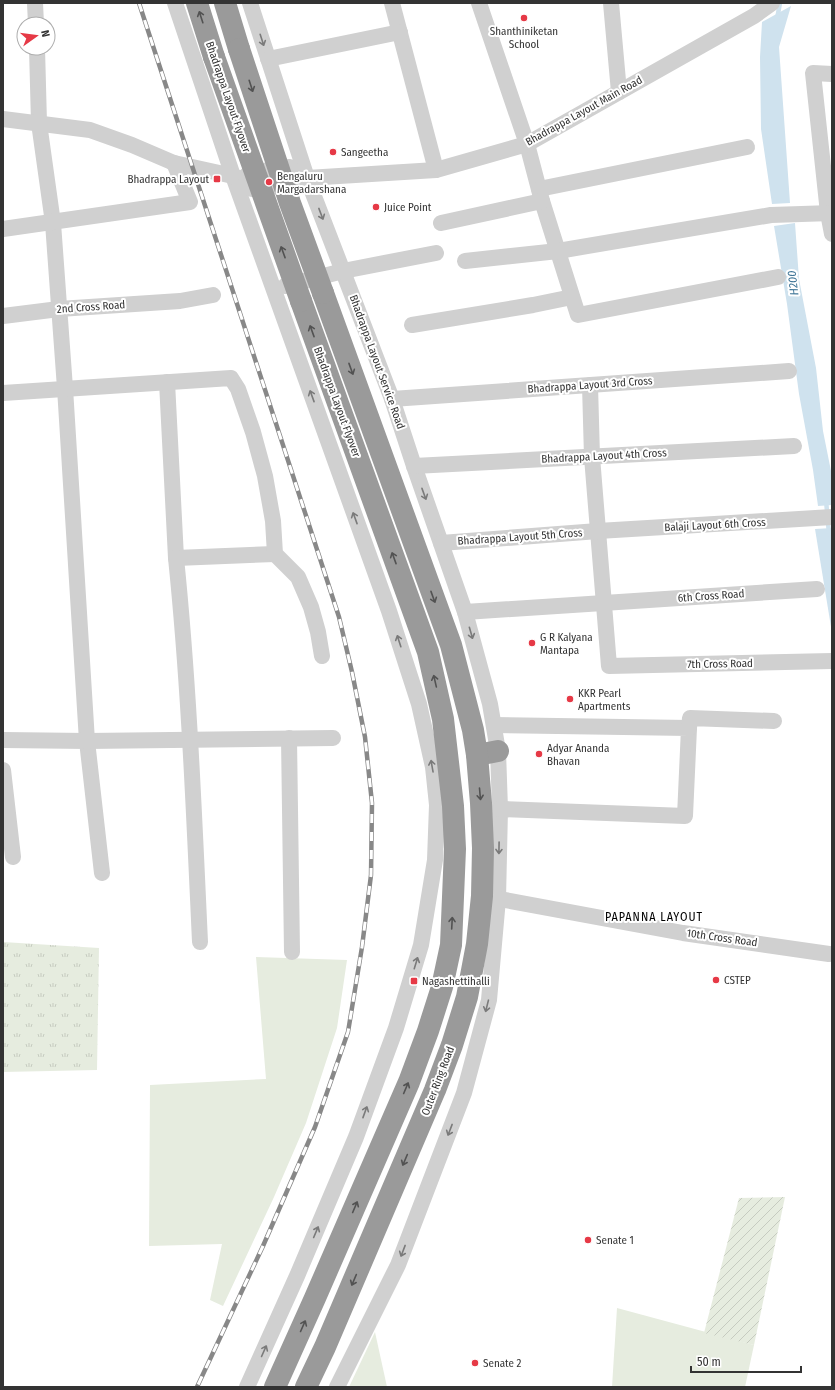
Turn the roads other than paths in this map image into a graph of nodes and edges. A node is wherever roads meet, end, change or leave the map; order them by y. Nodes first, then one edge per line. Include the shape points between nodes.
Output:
1 (35, 3) edge
2 (175, 3) edge
3 (197, 3) edge
4 (225, 3) edge
5 (250, 3) edge
6 (392, 3) edge
7 (479, 3) edge
8 (611, 3) edge
9 (772, 3) edge
10 (36, 16) edge
11 (400, 32) junction
12 (37, 56) edge
13 (268, 59) junction
14 (832, 74) edge
15 (619, 92) junction
16 (3, 119) edge
17 (39, 123) junction
18 (527, 144) junction
19 (747, 147) dead end
20 (174, 163) junction
21 (436, 170) junction
22 (303, 177) junction
23 (237, 178) junction
24 (541, 195) junction
25 (830, 213) edge
26 (53, 223) junction
27 (441, 223) dead end
28 (3, 229) edge
29 (832, 234) edge
30 (558, 251) junction
31 (436, 253) dead end
32 (465, 261) dead end
33 (343, 271) junction
34 (778, 278) dead end
35 (274, 288) junction
36 (213, 295) dead end
37 (572, 297) junction
38 (59, 309) junction
39 (3, 316) edge
40 (412, 325) dead end
41 (789, 371) dead end
42 (167, 382) junction
43 (590, 385) junction
44 (65, 388) junction
45 (3, 393) edge
46 (392, 399) junction
47 (794, 446) dead end
48 (592, 457) junction
49 (414, 466) junction
50 (832, 518) edge
51 (598, 531) junction
52 (441, 543) junction
53 (275, 554) junction
54 (176, 558) junction
55 (817, 589) dead end
56 (604, 603) junction
57 (465, 612) junction
58 (322, 656) dead end
59 (832, 661) edge
60 (774, 721) dead end
61 (494, 725) junction
62 (689, 728) junction
63 (289, 738) junction
64 (333, 738) dead end
65 (191, 739) junction
66 (3, 740) edge
67 (87, 741) junction
68 (498, 751) junction
69 (477, 755) junction
70 (3, 770) edge
71 (445, 806) junction
72 (500, 809) junction
73 (13, 857) dead end
74 (102, 873) dead end
75 (490, 898) junction
76 (200, 942) dead end
77 (292, 952) dead end
78 (828, 954) dead end
79 (247, 1387) edge
80 (275, 1387) edge
81 (306, 1387) edge
82 (337, 1387) edge

1 - 10 street
2 - 23 street
71 -> 3 highway, Bhadrappa Layout Flyover, bridge via 443,720 428,652 214,58
4 -> 69 highway, bridge via 290,203 451,645
5 -> 13 street, Bhadrappa Layout Service Road
6 - 11 street
7 - 18 street
8 - 15 street
9 - 15 street, Bhadrappa Layout Main Road via 754,16
11 - 13 street
11 - 21 street
12 - 17 street
13 - 22 street, Bhadrappa Layout Service Road
14 - 25 street via 813,73
15 - 18 street, Bhadrappa Layout Main Road
16 - 17 street
17 - 20 street via 90,130
17 - 26 street
18 - 21 street, Bhadrappa Layout Main Road
18 - 24 street
19 - 24 street
20 - 23 street
20 - 26 street via 190,202
21 - 22 street, Bhadrappa Layout Main Road
22 - 23 street via 290,167 249,173
22 -> 33 street, Bhadrappa Layout Service Road
23 - 35 street
24 - 27 street
24 - 30 street
25 - 29 street
25 - 30 street via 771,215
26 - 28 street
26 - 38 street
30 - 32 street
30 - 37 street
31 - 33 street
33 - 35 street
33 - 46 street, Bhadrappa Layout Service Road
34 - 37 street via 578,315
71 -> 35 street via 419,704 401,647
36 - 38 street, 2nd Cross Road
37 - 40 street
38 - 39 street, 2nd Cross Road
38 - 44 street
41 - 43 street, Bhadrappa Layout 3rd Cross
42 - 44 street
42 - 53 street via 231,378 238,388 265,476 273,521
42 - 54 street
43 - 46 street, Bhadrappa Layout 3rd Cross
43 - 48 street
44 - 45 street
44 - 67 street
46 - 49 street, Bhadrappa Layout Service Road
47 - 48 street, Bhadrappa Layout 4th Cross
48 - 49 street, Bhadrappa Layout 4th Cross
48 - 51 street
49 -> 52 street, Bhadrappa Layout Service Road
50 - 51 street, Balaji Layout 6th Cross
51 - 52 street, Bhadrappa Layout 5th Cross
51 - 56 street
52 - 57 street, Bhadrappa Layout Service Road
53 - 54 street
53 - 58 street via 298,577 311,607
54 - 65 street
55 - 56 street, 6th Cross Road
56 - 57 street, 6th Cross Road
56 - 59 street, 7th Cross Road via 609,666
57 -> 61 street, Bhadrappa Layout Service Road
60 - 62 street via 690,718
61 - 62 street
61 - 68 street, Bhadrappa Layout Service Road
62 - 72 street via 685,816
63 - 64 street
63 - 65 street
63 - 77 street
65 - 67 street
65 - 76 street
66 - 67 street
67 - 74 street
68 - 69 highway
68 - 72 street, Bhadrappa Layout Service Road
69 -> 75 highway, Outer Ring Road
70 - 73 street
79 -> 71 street via 356,1137 396,1028 421,946
80 -> 71 highway via 409,1082 442,987 451,945 455,849
72 -> 75 street, Bhadrappa Layout Service Road
75 - 78 street, 10th Cross Road via 683,933
75 -> 81 highway, Outer Ring Road via 477,944 467,997 436,1090
75 -> 82 street, Bhadrappa Layout Service Road via 489,1000 464,1093 398,1266

